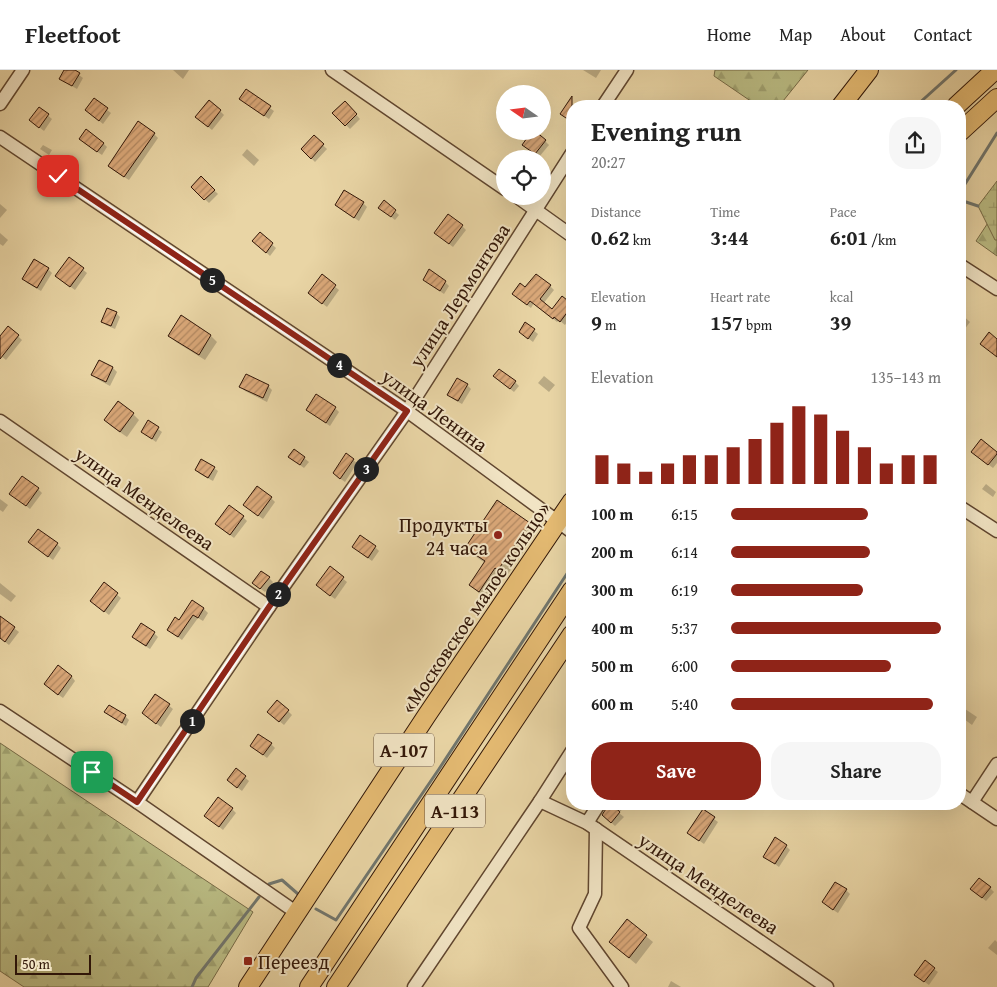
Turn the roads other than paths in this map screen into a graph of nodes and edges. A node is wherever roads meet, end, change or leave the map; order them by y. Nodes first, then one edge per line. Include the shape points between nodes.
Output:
1 (23, 70) edge
2 (332, 70) edge
3 (627, 70) edge
4 (869, 70) edge
5 (995, 70) edge
6 (997, 98) edge
7 (607, 100) edge
8 (846, 100) edge
9 (962, 100) edge
10 (0, 104) edge
11 (966, 126) edge
12 (0, 137) edge
13 (566, 162) edge
14 (496, 183) edge
15 (528, 205) edge
16 (535, 210) junction
17 (566, 232) edge
18 (966, 269) edge
19 (997, 289) edge
20 (407, 411) junction
21 (0, 421) edge
22 (966, 511) edge
23 (565, 527) edge
24 (997, 531) edge
25 (566, 599) edge
26 (269, 607) junction
27 (566, 643) edge
28 (0, 711) edge
29 (566, 760) edge
30 (997, 764) edge
31 (966, 798) edge
32 (540, 801) junction
33 (137, 802) junction
34 (972, 802) junction
35 (597, 810) edge
36 (997, 819) edge
37 (591, 826) junction
38 (297, 913) junction
39 (248, 987) edge
40 (309, 987) edge
41 (336, 987) edge
42 (414, 987) edge
43 (622, 987) edge
44 (827, 987) edge

1 - 10 street
2 - 14 street
3 - 7 street
4 - 8 highway
5 - 9 highway
6 - 11 highway
12 - 20 street, улица Ленина
13 - 16 street, улица Лермонтова
15 - 16 street
16 - 17 street
16 - 20 street, улица Лермонтова
18 - 19 street
20 - 23 street, улица Ленина
20 - 26 street, улица Лермонтова
21 - 26 street, улица Менделеева
22 - 24 street
23 - 38 highway, «Московское малое кольцо» / А-107 via 427,715
25 - 40 highway, А-113
26 - 33 street, улица Лермонтова
27 - 41 highway, А-113
28 - 33 street
29 - 32 street
30 - 34 street
31 - 34 street
32 - 37 street, улица Менделеева
32 - 42 street
33 - 38 street
34 - 36 street
35 - 37 street
37 - 43 street via 595,894 579,928
37 - 44 street, улица Менделеева
38 - 39 highway, «Московское малое кольцо» / А-107

